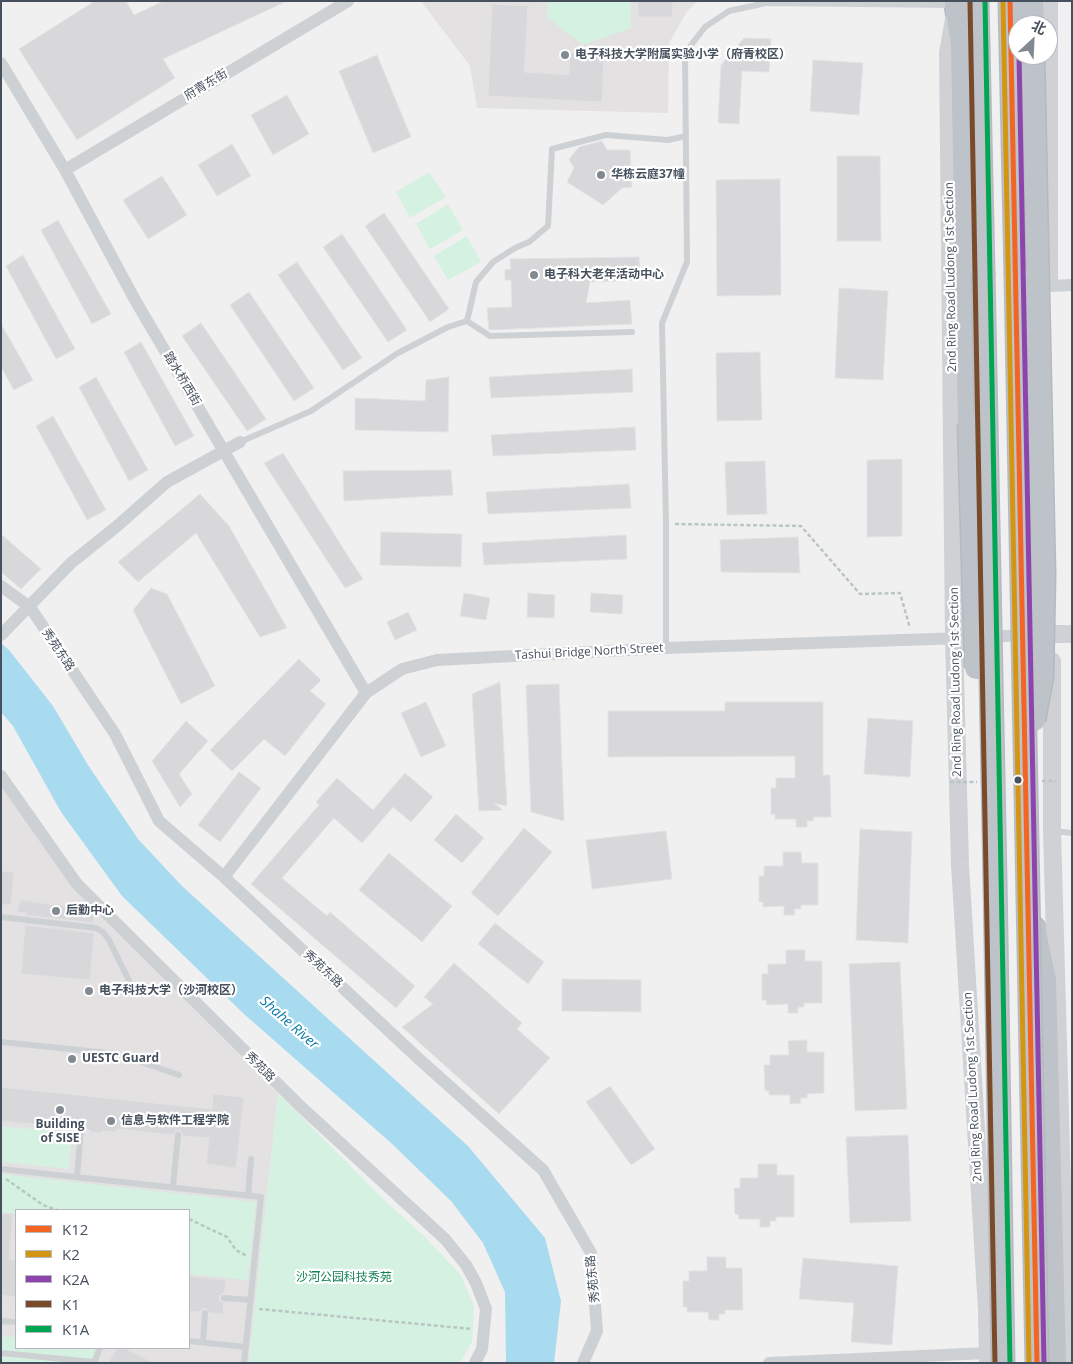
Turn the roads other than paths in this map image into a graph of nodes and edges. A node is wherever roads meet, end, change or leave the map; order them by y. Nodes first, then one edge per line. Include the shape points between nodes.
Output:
1 (348, 1) edge
2 (1010, 1) edge
3 (1032, 1) edge
4 (1049, 1) edge
5 (963, 2) edge
6 (1032, 15) edge
7 (1, 63) edge
8 (1033, 65) edge
9 (686, 136) junction
10 (65, 170) junction
11 (1072, 285) edge
12 (1049, 286) junction
13 (467, 321) junction
14 (632, 332) dead end
15 (240, 442) joint
16 (224, 451) junction
17 (1, 586) edge
18 (30, 607) junction
19 (2, 634) edge
20 (1052, 634) junction
21 (1072, 634) edge
22 (954, 638) junction
23 (666, 648) junction
24 (366, 693) junction
25 (1025, 765) junction
26 (1, 776) edge
27 (1052, 831) junction
28 (1072, 833) edge
29 (224, 877) junction
30 (995, 881) junction
31 (1028, 900) junction
32 (1, 917) edge
33 (132, 988) dead end
34 (1, 1042) edge
35 (179, 1075) dead end
36 (81, 1129) dead end
37 (178, 1135) dead end
38 (251, 1159) dead end
39 (1, 1168) edge
40 (77, 1177) junction
41 (173, 1187) junction
42 (248, 1196) junction
43 (224, 1298) dead end
44 (250, 1300) junction
45 (1068, 1309) edge
46 (206, 1312) dead end
47 (1, 1321) edge
48 (15, 1322) edge
49 (190, 1340) edge
50 (203, 1342) junction
51 (246, 1347) junction
52 (100, 1349) edge
53 (1, 1353) edge
54 (993, 1360) edge
55 (94, 1362) edge
56 (244, 1363) edge
57 (475, 1363) edge
58 (583, 1363) edge
59 (769, 1363) edge
60 (1037, 1363) edge
61 (1054, 1363) edge
62 (1067, 1363) edge

1 - 10 street, 府青东街
2 - 25 highway, bridge
3 - 6 highway
4 - 12 main road
5 - 9 lane via 766,4 730,11 705,27 685,53
5 - 22 main road, 2nd Ring Road Ludong 1st Section via 948,53
5 - 30 highway, bridge
5 - 30 highway, bridge via 973,610 980,777 986,842
7 - 10 street, 踏水桥西街
8 - 25 highway, bridge via 1044,575 1042,677
9 - 13 lane via 668,140 606,135 552,149 548,226 529,242 493,262 476,282
9 - 23 lane via 687,262 662,323
10 - 16 street, 踏水桥西街 via 135,300
11 - 12 street
12 - 20 main road via 1049,578
13 - 14 lane via 490,336
13 - 15 lane via 448,326 398,353 311,411
15 - 16 street
16 - 18 street via 167,482 71,563
16 - 24 street, 踏水桥西街
17 - 18 street, 秀苑东路
18 - 19 street
18 - 29 street, 秀苑东路 via 115,734 160,821
20 - 21 main road
20 - 22 street, Tashui Bridge North Street
20 - 27 main road
22 - 23 street, Tashui Bridge North Street
22 - 54 main road, 2nd Ring Road Ludong 1st Section via 960,864 987,1310
23 - 24 street, Tashui Bridge North Street via 437,660 402,669
24 - 29 street, Tashui Bridge North Street
25 - 31 highway, bridge
26 - 57 street, 秀苑路 via 77,884 299,1105 446,1239 466,1265 486,1309 482,1349
27 - 28 lane
27 - 45 main road
29 - 58 street, 秀苑东路 via 543,1170 591,1253 597,1331
30 - 54 highway, bridge
31 - 60 highway, bridge
31 - 61 highway, bridge via 1045,980
32 - 33 lane via 96,928 109,940
34 - 35 lane via 118,1054
36 - 40 lane
37 - 41 lane
38 - 42 lane
39 - 40 lane
40 - 41 lane
41 - 42 lane
42 - 44 lane via 261,1197
43 - 44 lane
44 - 51 lane
45 - 62 main road
46 - 50 lane
47 - 48 lane
49 - 50 lane
50 - 51 lane
51 - 56 lane
52 - 55 lane
53 - 55 lane
54 - 59 street

